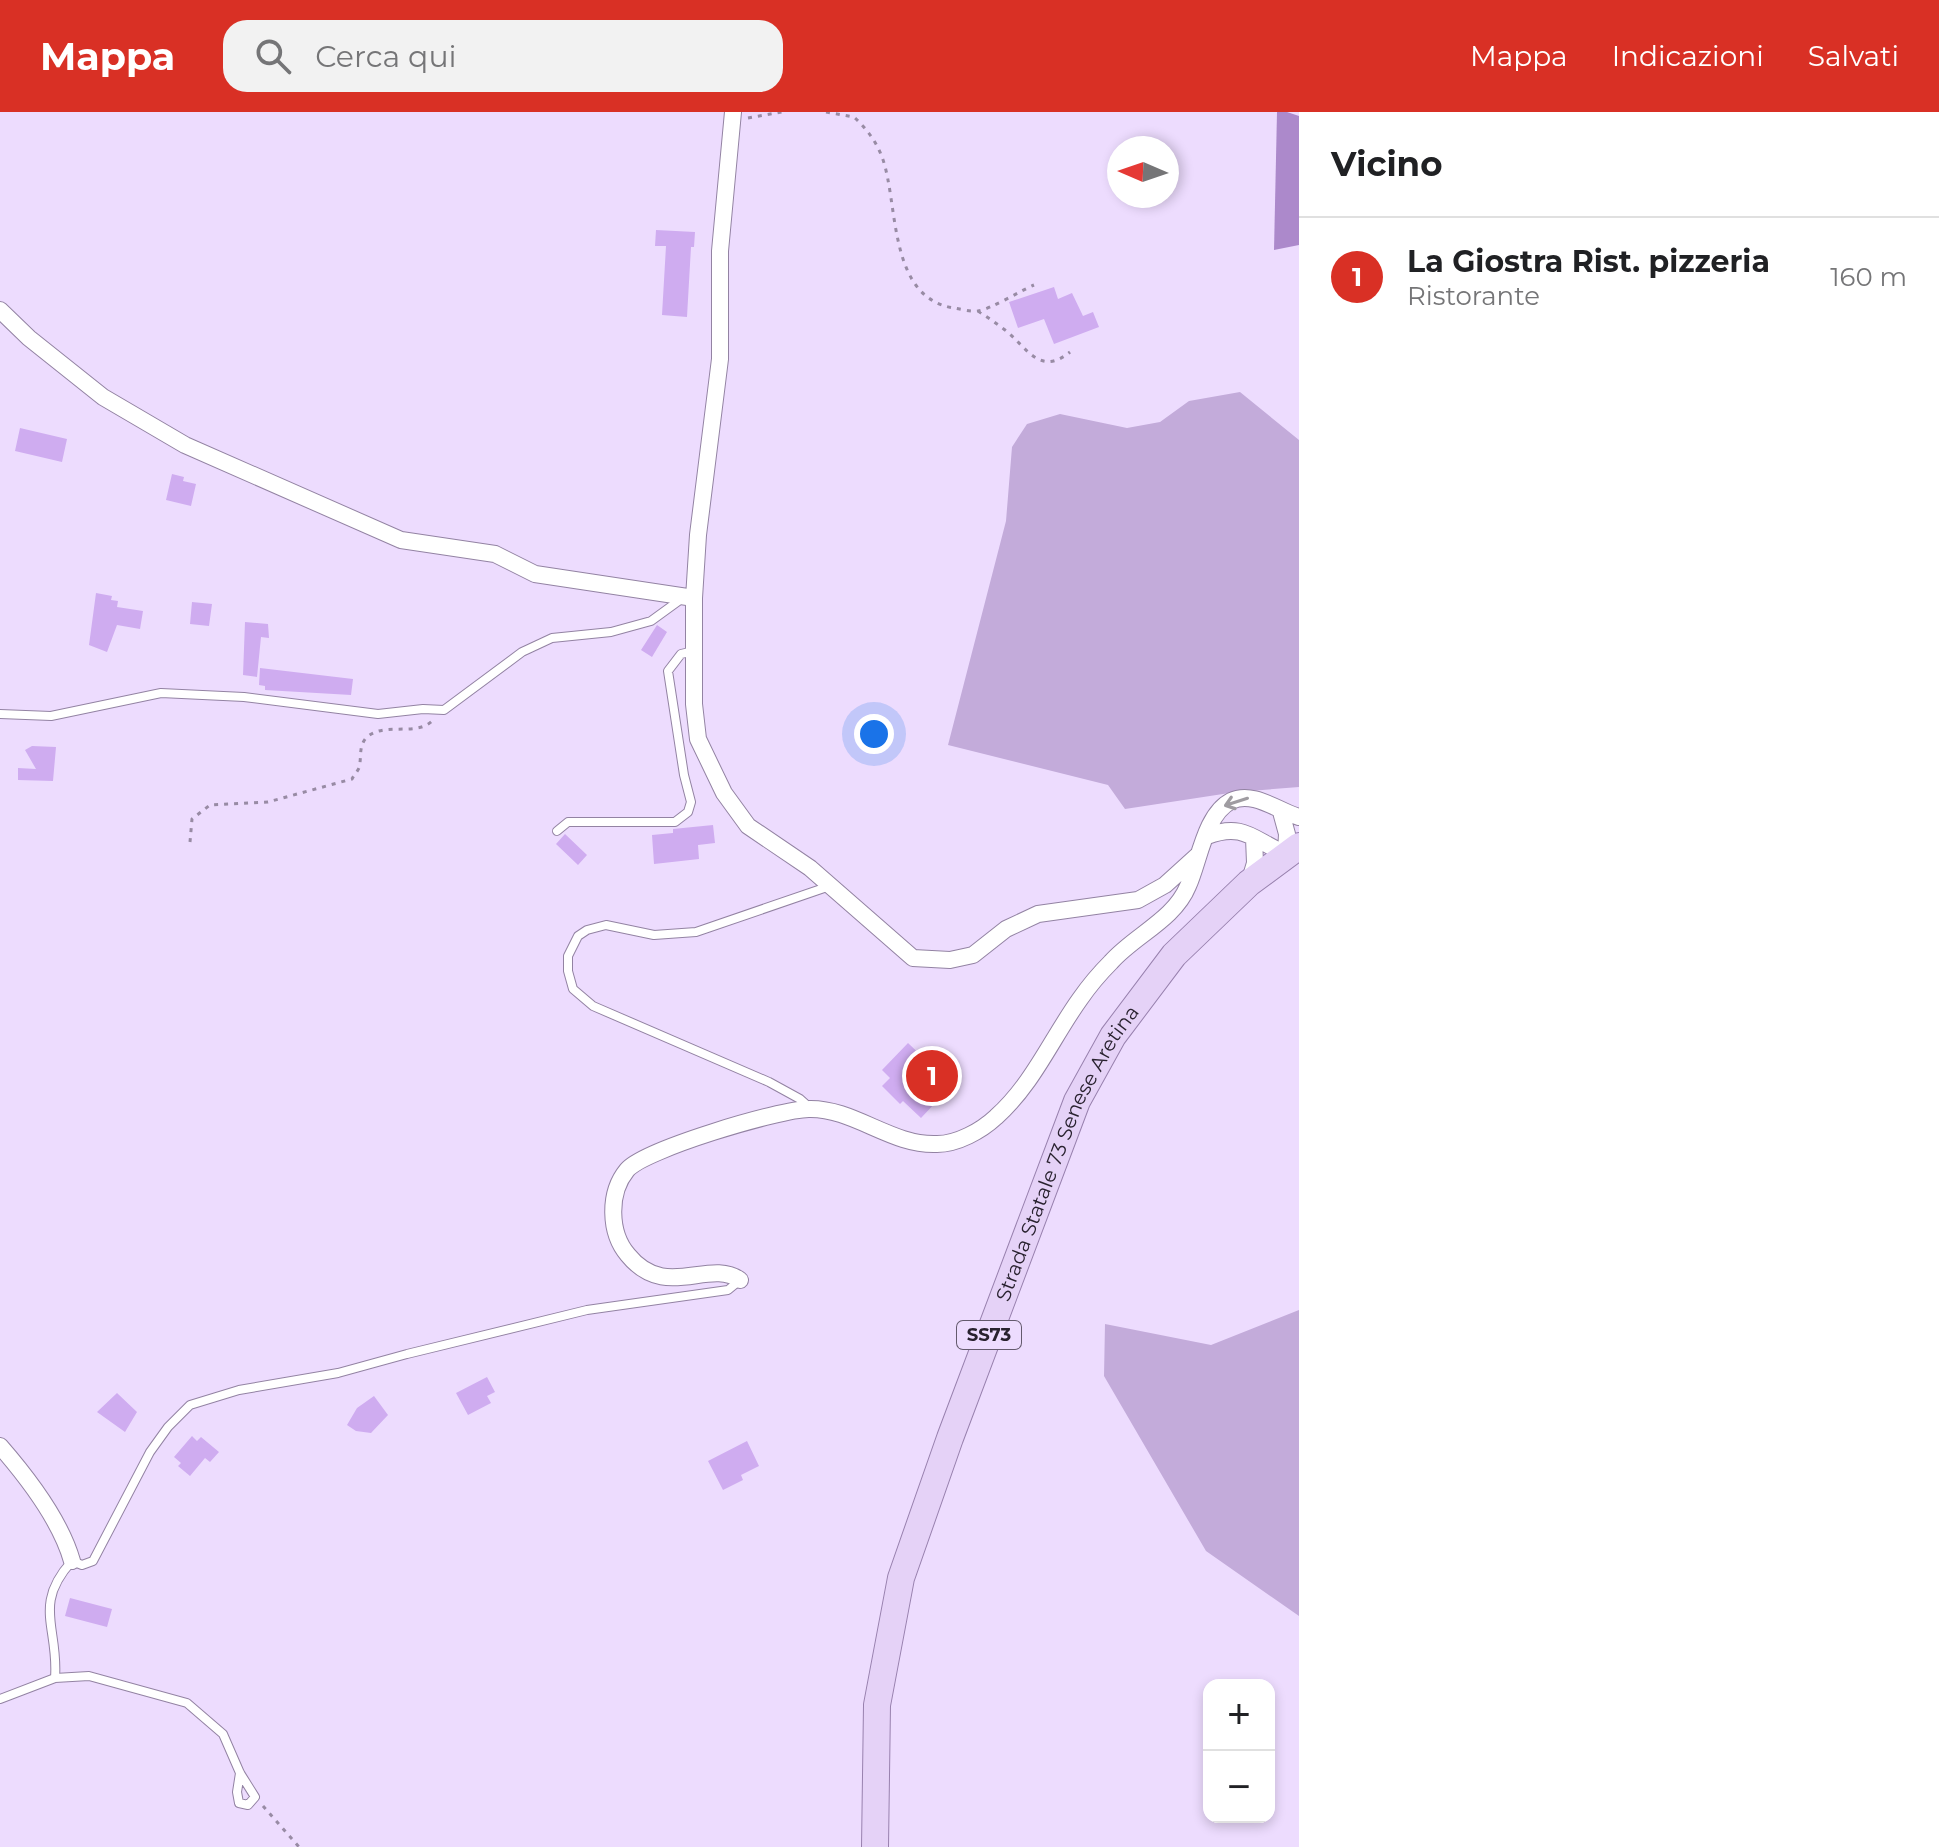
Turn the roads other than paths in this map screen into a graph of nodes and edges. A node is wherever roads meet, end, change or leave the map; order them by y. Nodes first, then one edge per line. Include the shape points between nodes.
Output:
1 (733, 116) edge
2 (0, 310) edge
3 (689, 597) junction
4 (694, 651) junction
5 (0, 714) edge
6 (1281, 812) junction
7 (1299, 817) edge
8 (557, 831) dead end
9 (1207, 836) junction
10 (1254, 838) junction
11 (1293, 850) edge
12 (1197, 856) junction
13 (1249, 883) junction
14 (831, 886) junction
15 (810, 1108) junction
16 (740, 1280) joint
17 (0, 1446) edge
18 (72, 1561) junction
19 (55, 1678) junction
20 (0, 1699) edge
21 (240, 1773) junction
22 (875, 1847) edge

1 - 3 street via 720,251 720,359
2 - 3 street via 103,397 185,445 401,540 495,554 535,574
3 - 4 street
3 - 5 lane via 651,621 611,632 552,638 522,652 444,710 378,714 244,697 161,693 51,716
4 - 8 lane via 681,654 668,671 691,802 685,817 675,822 568,822
4 - 14 street via 698,739 724,793 748,826
6 - 7 street
6 -> 9 street via 1262,801 1234,800 1214,818
6 - 11 street
9 - 10 street via 1225,829
9 - 12 street
10 - 11 street
10 - 13 street
11 - 13 main road, Strada Statale 73 Senese Aretina / SS73
12 - 14 street via 1165,885 1138,900 1038,914 1006,929 973,955 950,960 913,958
12 - 15 street via 1177,904 1113,959 1081,997 1023,1089 995,1119 964,1138 938,1144 908,1141
13 - 22 main road, Strada Statale 73 Senese Aretina / SS73 via 1174,955 1113,1036 1077,1101 901,1578 877,1705
14 - 15 lane via 696,932 654,935 596,927 578,936 568,956 573,989 593,1006 769,1082
15 - 16 street via 680,1144 627,1169 614,1193 619,1239 628,1256 647,1270 684,1278 723,1272
16 - 18 lane via 728,1290 587,1310 190,1405 150,1452 93,1561
17 - 18 street via 22,1471
18 - 19 lane via 58,1575 49,1598
19 - 20 lane
19 - 21 lane via 89,1676 187,1703 223,1734
21 - 21 lane via 255,1797 248,1805 239,1803

